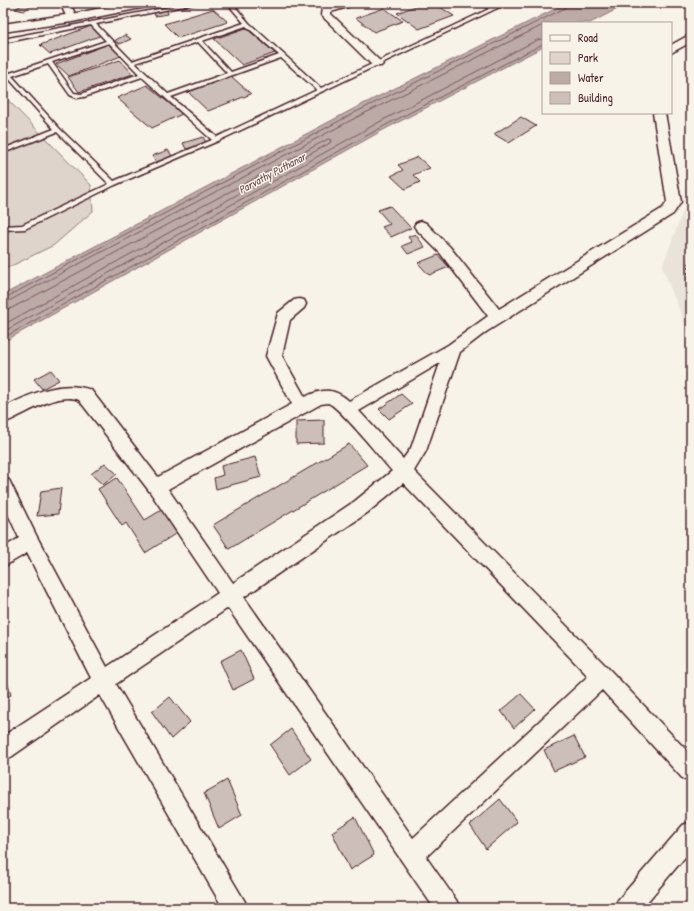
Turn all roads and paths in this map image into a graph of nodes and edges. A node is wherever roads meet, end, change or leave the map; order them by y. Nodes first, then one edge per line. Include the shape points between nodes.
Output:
1 (65, 3) edge
2 (146, 3) edge
3 (197, 3) edge
4 (229, 3) edge
5 (350, 3) edge
6 (482, 3) edge
7 (506, 3) edge
8 (492, 10) junction
9 (72, 18) junction
10 (92, 23) junction
11 (247, 24) junction
12 (3, 28) edge
13 (691, 37) edge
14 (200, 40) junction
15 (3, 41) edge
16 (110, 41) junction
17 (672, 49) edge
18 (282, 56) junction
19 (49, 62) junction
20 (132, 63) junction
21 (377, 64) junction
22 (3, 69) edge
23 (230, 74) junction
24 (9, 75) junction
25 (143, 75) junction
26 (320, 90) junction
27 (167, 96) junction
28 (659, 114) edge
29 (58, 130) junction
30 (216, 140) junction
31 (3, 151) edge
32 (113, 184) junction
33 (421, 226) dead end
34 (3, 228) edge
35 (691, 252) edge
36 (299, 304) dead end
37 (691, 306) edge
38 (498, 318) junction
39 (453, 349) junction
40 (302, 407) junction
41 (348, 410) junction
42 (3, 416) edge
43 (404, 472) junction
44 (3, 485) edge
45 (156, 487) junction
46 (30, 541) junction
47 (3, 558) edge
48 (231, 594) junction
49 (602, 676) junction
50 (103, 681) junction
51 (3, 749) edge
52 (691, 771) edge
53 (691, 833) edge
54 (412, 855) junction
55 (236, 908) edge
56 (448, 908) edge
57 (626, 908) edge

1 - 9 street
2 - 9 main road
3 - 10 lane
4 - 11 lane
5 - 21 street via 326,10 326,15
6 - 8 lane
7 - 8 lane
8 - 21 lane
9 - 12 main road
10 - 15 lane
10 - 16 lane
11 - 14 lane
11 - 18 lane
13 - 17 street
14 - 20 lane
14 - 23 lane
16 - 19 lane
16 - 20 lane
18 - 23 lane
18 - 26 lane
19 - 24 lane
19 - 25 lane via 72,94 77,96
20 - 25 lane
21 - 26 lane
22 - 24 lane
23 - 27 lane
24 - 29 lane
25 - 27 lane
26 - 30 lane
27 - 30 lane
28 - 38 street via 674,202 668,211
29 - 31 lane
29 - 32 lane
30 - 32 lane
32 - 34 lane via 23,227
33 - 38 street via 445,250
35 - 37 path via 688,275
36 - 40 street via 283,317 274,356
38 - 39 street
39 - 41 street
39 - 43 street via 418,451
40 - 41 street via 318,398 328,397 336,399
40 - 45 street
41 - 43 street
42 - 45 street via 45,397 68,392 85,395
43 - 48 street via 361,507
43 - 49 street
44 - 46 street
45 - 48 street
46 - 47 street
46 - 50 street
48 - 50 street
48 - 54 street
49 - 52 street
49 - 54 street
50 - 51 street
50 - 55 street
53 - 57 street
54 - 56 street

